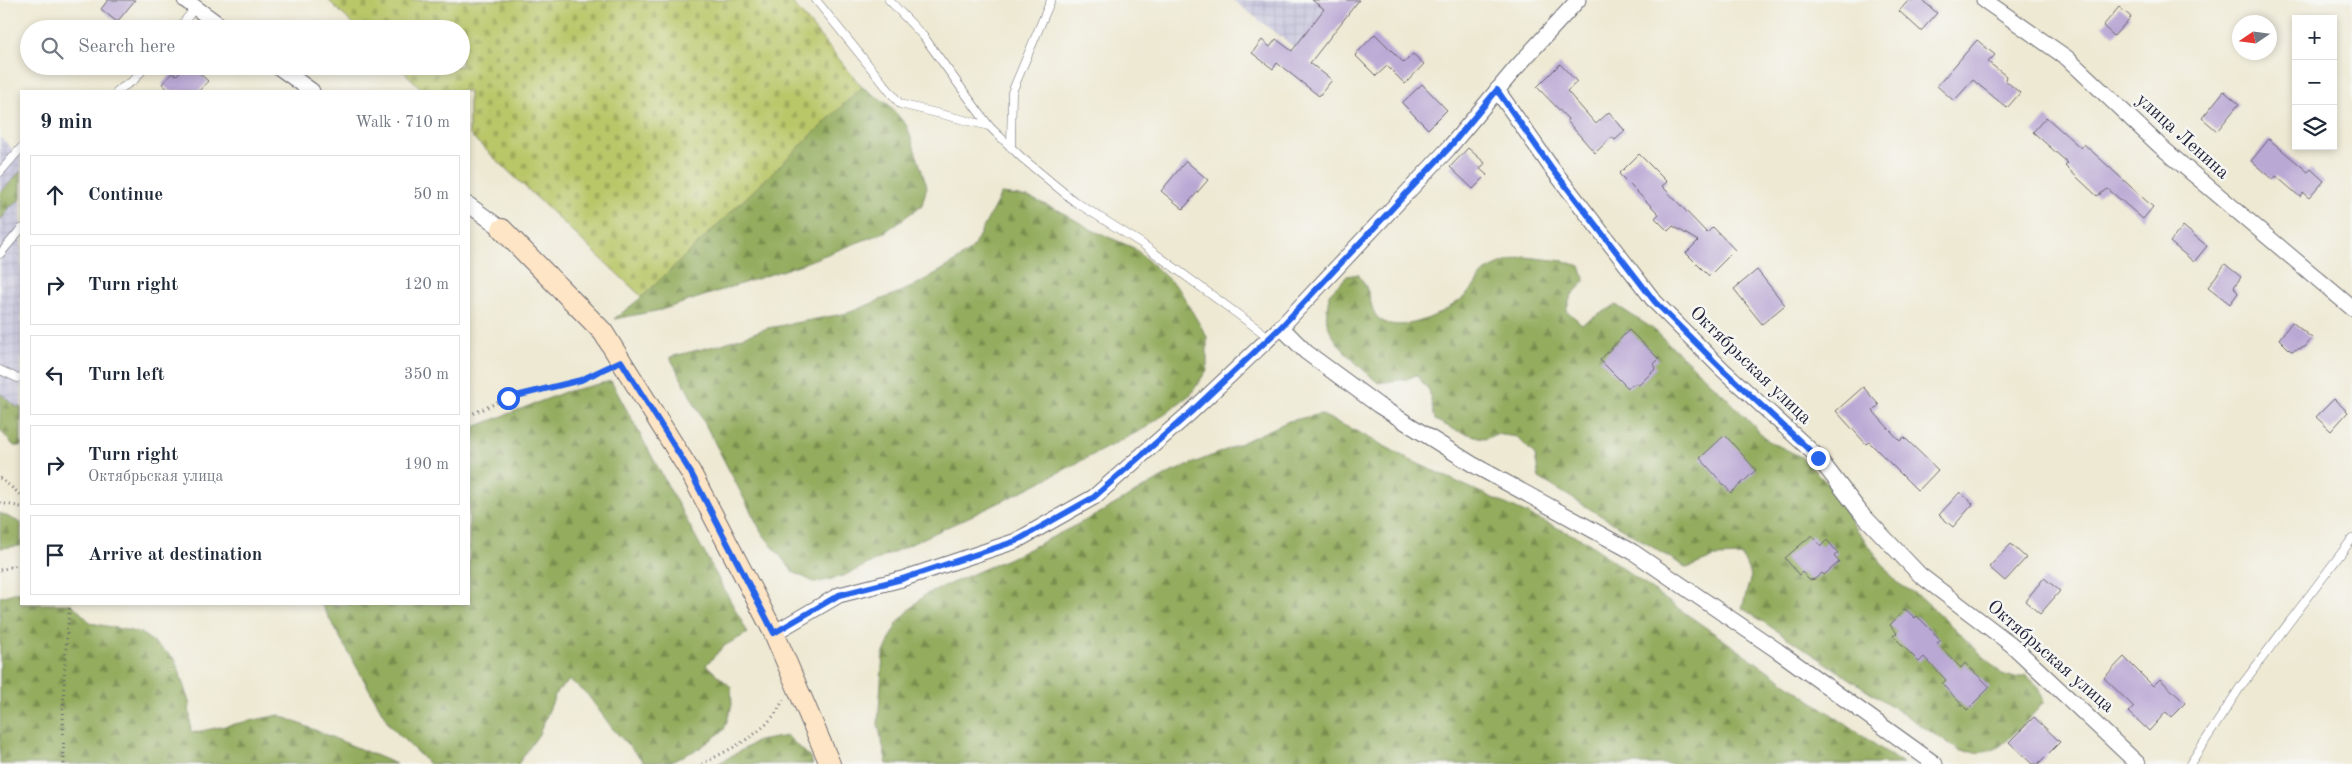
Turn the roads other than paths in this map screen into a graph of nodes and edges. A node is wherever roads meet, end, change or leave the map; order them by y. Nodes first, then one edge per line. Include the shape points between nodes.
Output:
1 (816, 0) edge
2 (889, 0) edge
3 (1052, 0) edge
4 (1578, 0) edge
5 (1984, 0) edge
6 (190, 4) edge
7 (182, 20) edge
8 (212, 20) edge
9 (138, 75) edge
10 (290, 75) edge
11 (134, 80) junction
12 (119, 90) edge
13 (127, 90) edge
14 (311, 90) edge
15 (1497, 90) junction
16 (989, 126) junction
17 (1011, 147) junction
18 (20, 149) edge
19 (0, 172) edge
20 (470, 206) edge
21 (502, 229) joint
22 (20, 230) edge
23 (0, 254) edge
24 (2352, 308) edge
25 (1275, 333) junction
26 (0, 370) edge
27 (20, 377) edge
28 (2352, 539) edge
29 (774, 633) junction
30 (830, 764) edge
31 (1935, 764) edge
32 (2138, 764) edge
33 (2190, 764) edge

1 - 16 lane via 900,104
2 - 16 lane via 924,37
3 - 17 lane via 1012,92
4 - 15 street
5 - 24 street, улица Ленина via 2067,58 2160,146
6 - 7 lane
6 - 8 street
9 - 11 lane
10 - 14 street
11 - 12 lane
11 - 13 lane
15 - 25 street via 1448,149
15 - 32 street, Октябрьская улица via 1551,167 1655,302 1818,458 1861,513 1920,575 2012,645
16 - 17 lane
17 - 25 lane via 1074,201
18 - 19 lane
20 - 21 street
21 - 29 street via 603,332 691,473
22 - 23 lane
25 - 29 street via 1094,497 1016,541 902,579 839,595
25 - 31 street via 1378,405 1472,464 1633,552
26 - 27 lane
28 - 33 lane via 2241,686
29 - 30 street

